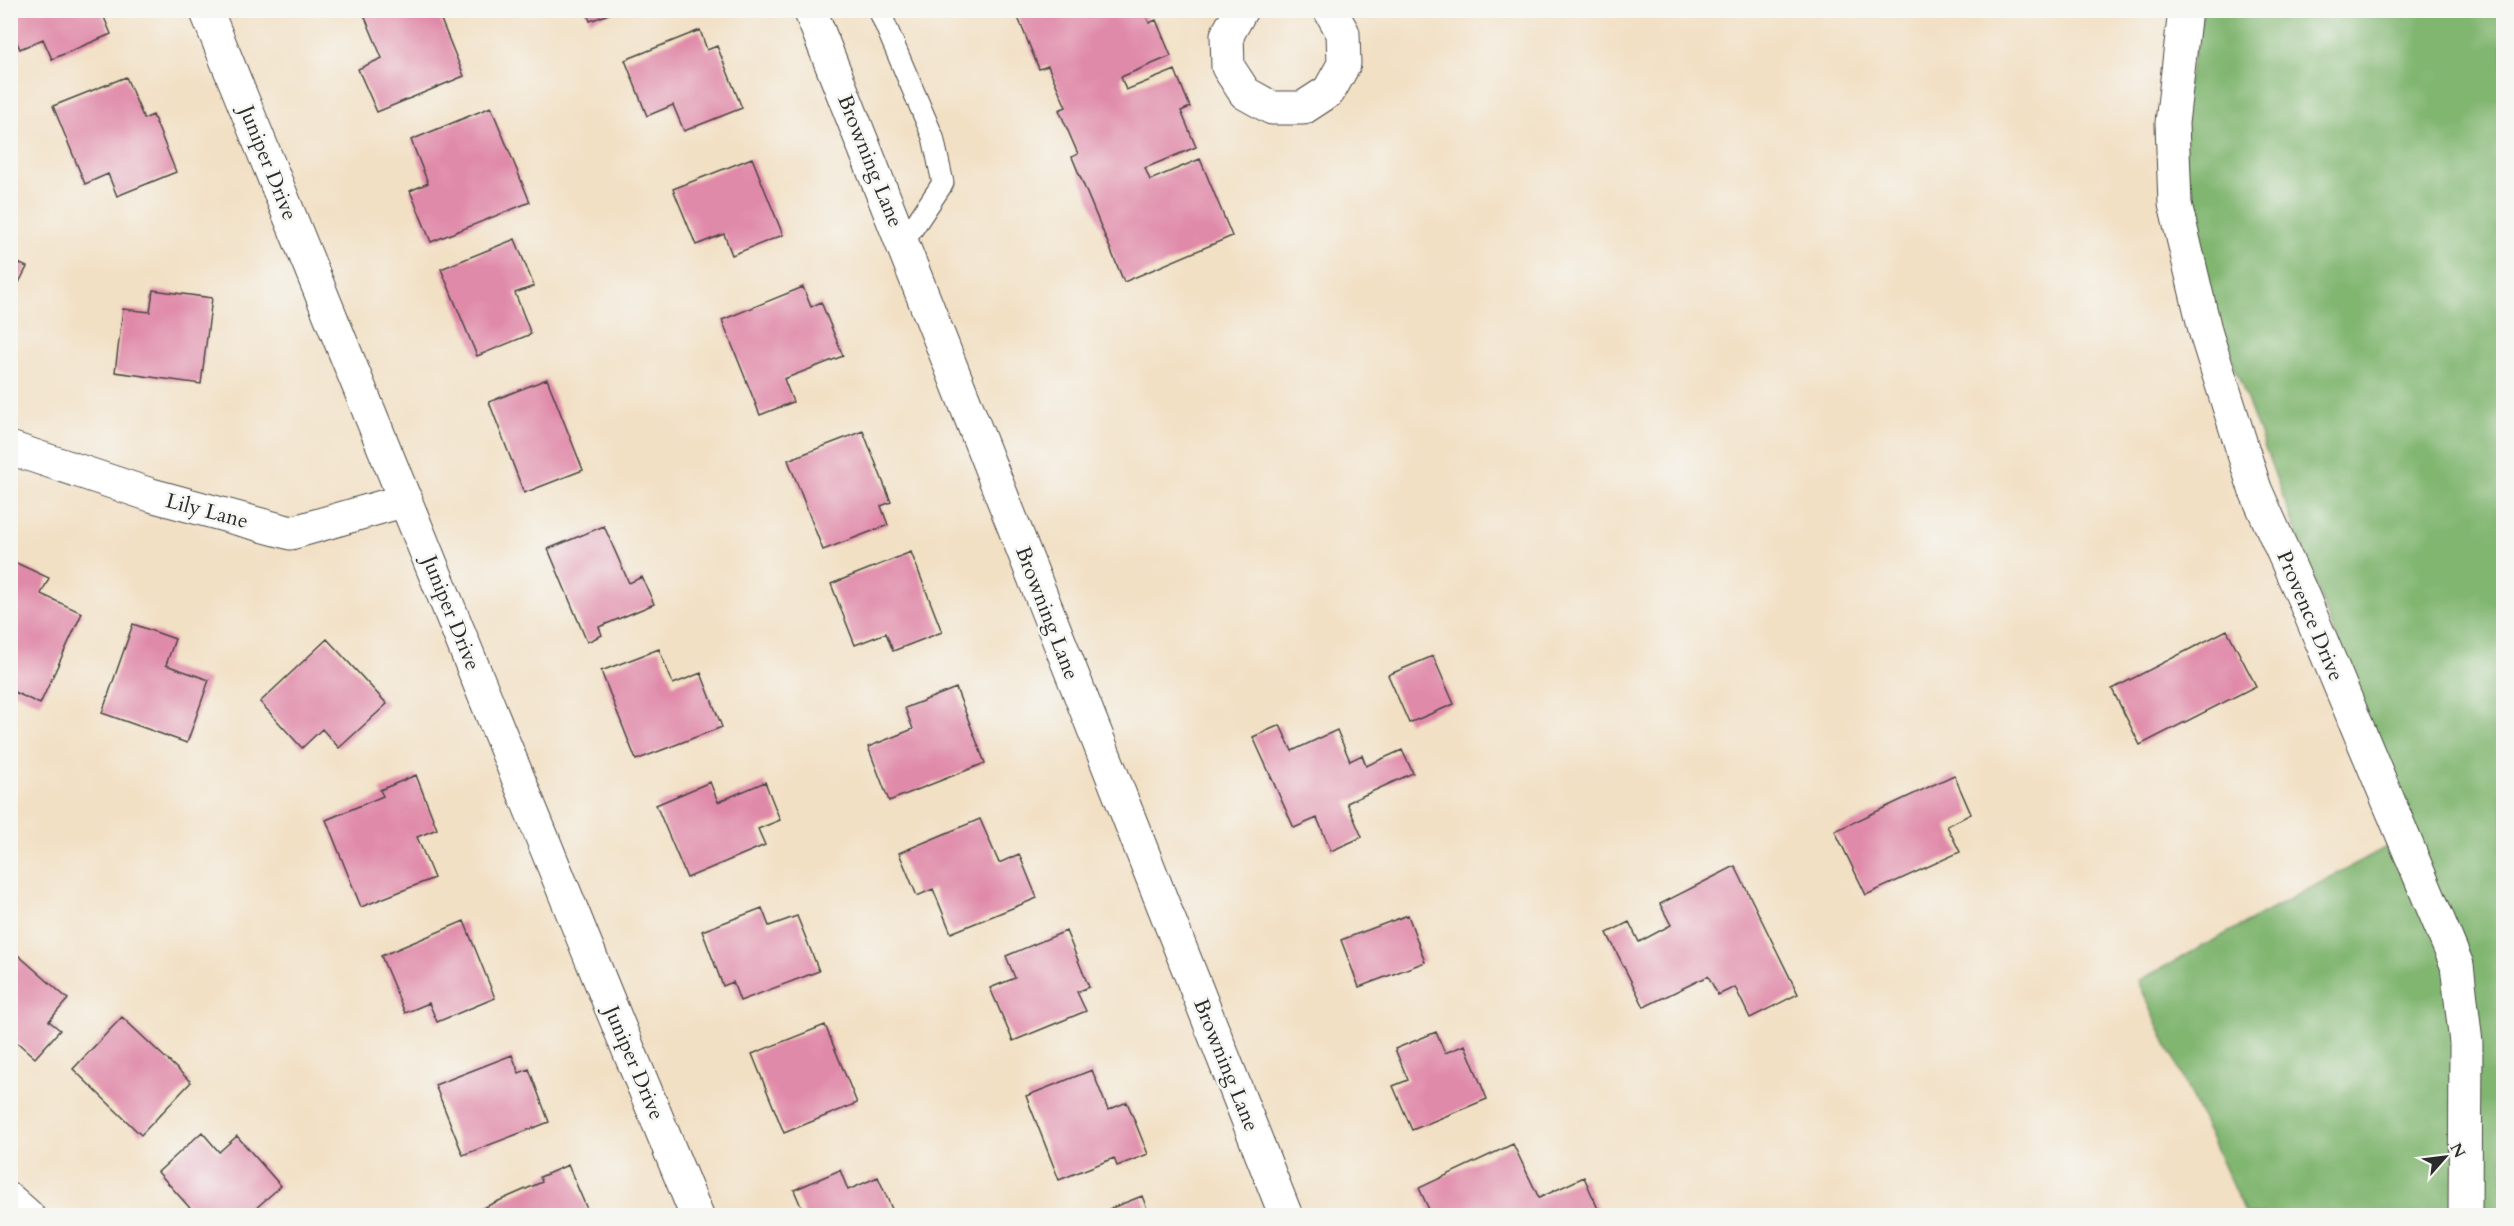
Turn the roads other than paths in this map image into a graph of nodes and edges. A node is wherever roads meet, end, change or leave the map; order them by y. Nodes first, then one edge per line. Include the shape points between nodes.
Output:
1 (206, 10) edge
2 (810, 10) edge
3 (879, 10) edge
4 (1241, 10) edge
5 (1330, 10) edge
6 (2185, 10) edge
7 (903, 243) junction
8 (10, 448) edge
9 (406, 500) junction
10 (10, 1200) edge
11 (28, 1215) edge
12 (697, 1215) edge
13 (1286, 1215) edge
14 (2465, 1215) edge

1 - 9 street, Juniper Drive
2 - 7 street, Browning Lane
3 - 7 lane via 933,137 943,183
4 - 5 street via 1227,35 1228,67 1245,93 1272,108 1303,108 1329,91 1344,64 1343,33
6 - 14 street, Provence Drive via 2172,123 2175,204 2205,334 2255,489 2457,965 2466,1043
7 - 13 street, Browning Lane
8 - 9 street, Lily Lane via 152,495 291,533
9 - 12 street, Juniper Drive
10 - 11 street

